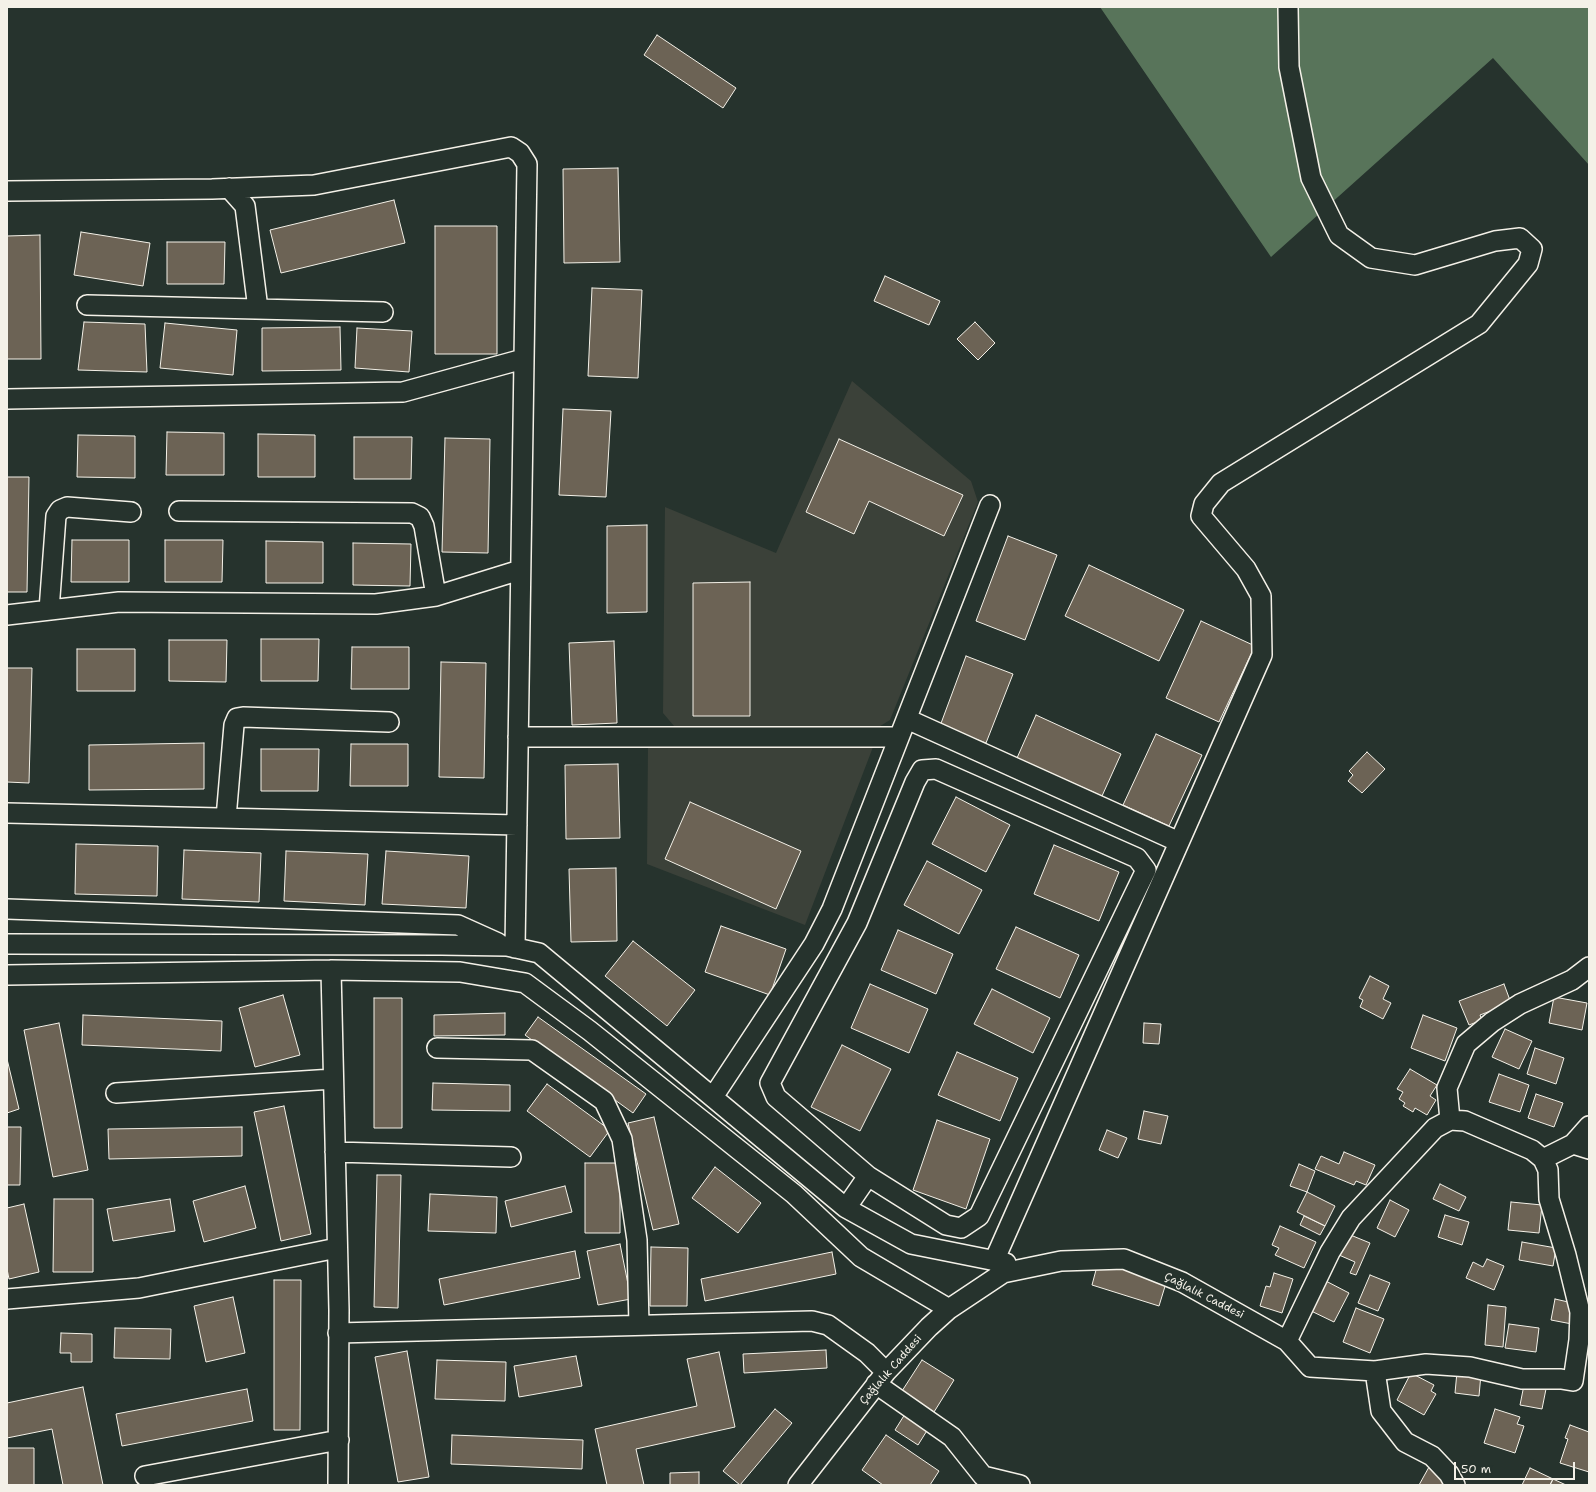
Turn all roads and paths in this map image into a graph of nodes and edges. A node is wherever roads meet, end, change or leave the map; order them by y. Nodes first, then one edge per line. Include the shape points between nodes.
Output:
1 (1288, 7) edge
2 (229, 188) junction
3 (7, 191) edge
4 (88, 305) dead end
5 (258, 309) junction
6 (383, 312) dead end
7 (523, 359) junction
8 (7, 399) edge
9 (990, 505) dead end
10 (179, 511) dead end
11 (131, 512) dead end
12 (520, 570) junction
13 (436, 596) junction
14 (49, 610) junction
15 (7, 615) edge
16 (907, 719) junction
17 (388, 722) dead end
18 (518, 737) junction
19 (899, 737) junction
20 (7, 813) edge
21 (226, 818) junction
22 (517, 825) junction
23 (1179, 842) junction
24 (7, 909) edge
25 (832, 909) junction
26 (857, 923) junction
27 (7, 944) edge
28 (511, 947) junction
29 (1589, 967) edge
30 (331, 970) junction
31 (7, 975) edge
32 (437, 1048) dead end
33 (334, 1079) junction
34 (116, 1093) dead end
35 (713, 1097) junction
36 (1450, 1120) junction
37 (1589, 1126) edge
38 (1581, 1147) edge
39 (335, 1152) junction
40 (511, 1157) dead end
41 (1543, 1159) junction
42 (868, 1176) junction
43 (846, 1208) junction
44 (337, 1248) junction
45 (994, 1261) junction
46 (1030, 1268) junction
47 (7, 1299) edge
48 (948, 1309) junction
49 (639, 1325) junction
50 (338, 1332) junction
51 (1584, 1334) edge
52 (1287, 1341) junction
53 (1375, 1371) junction
54 (881, 1378) junction
55 (1581, 1382) edge
56 (339, 1440) junction
57 (145, 1476) dead end
58 (988, 1480) edge
59 (338, 1485) edge
60 (798, 1485) edge
61 (1020, 1485) edge
62 (1455, 1485) edge

1 - 23 street via 1289,68 1311,178 1339,235 1371,258 1415,265 1495,241 1520,238 1532,249 1528,264 1479,324 1221,483 1204,504 1201,516 1246,569 1261,596 1262,655
2 - 3 street
2 - 5 street via 245,206
2 - 7 street via 314,185 511,147 520,153 527,164
4 - 5 street
5 - 6 street
7 - 8 street via 403,392
7 - 12 street
9 - 16 street
10 - 13 street via 412,513 420,517 424,526
11 - 14 street via 67,507 60,510 56,516
12 - 13 street
12 - 18 street
13 - 14 street via 376,604 119,602
14 - 15 street
16 - 19 street
16 - 23 street
17 - 21 street via 237,718 234,725
18 - 19 street
18 - 22 street
19 - 25 street
20 - 21 street
21 - 22 street
22 - 28 street
23 - 45 street
24 - 28 street via 458,925
25 - 26 street
25 - 35 street via 814,944
26 - 42 street via 770,1083 776,1097
26 - 42 street via 922,770 936,769 1124,852 1137,858 1146,870 979,1216 961,1228 946,1225
27 - 28 street
28 - 35 street via 539,953
29 - 36 street via 1572,980 1520,1004 1492,1022 1466,1044 1447,1088
30 - 31 street
30 - 33 street
30 - 48 street via 460,972 525,983 590,1031 794,1194 861,1257
32 - 49 street via 532,1050 604,1101 622,1139 637,1240
33 - 34 street
33 - 39 street
35 - 43 street
36 - 41 street via 1465,1121 1532,1150
36 - 52 street via 1435,1128 1351,1218 1330,1252
37 - 38 street
38 - 41 street
39 - 40 street
39 - 44 street
41 - 51 street, Çağlalık Caddesi via 1548,1170 1549,1199 1566,1255
42 - 43 street
43 - 45 street via 911,1244
44 - 47 street via 139,1288
44 - 50 street
45 - 46 street
46 - 48 street, Çağlalık Caddesi via 1003,1273
46 - 52 street, Çağlalık Caddesi via 1061,1261 1124,1259 1182,1282
48 - 54 street, Çağlalık Caddesi
49 - 50 street
49 - 54 street via 812,1320 828,1325 867,1353
50 - 56 street
51 - 55 street, Çağlalık Caddesi
52 - 53 street, Çağlalık Caddesi via 1310,1366
53 - 55 street, Çağlalık Caddesi via 1426,1364 1470,1367 1522,1379
53 - 62 street via 1381,1411 1405,1442 1432,1456 1449,1474
54 - 58 street via 952,1437
54 - 60 street, Çağlalık Caddesi
56 - 57 street
56 - 59 street
58 - 61 street

